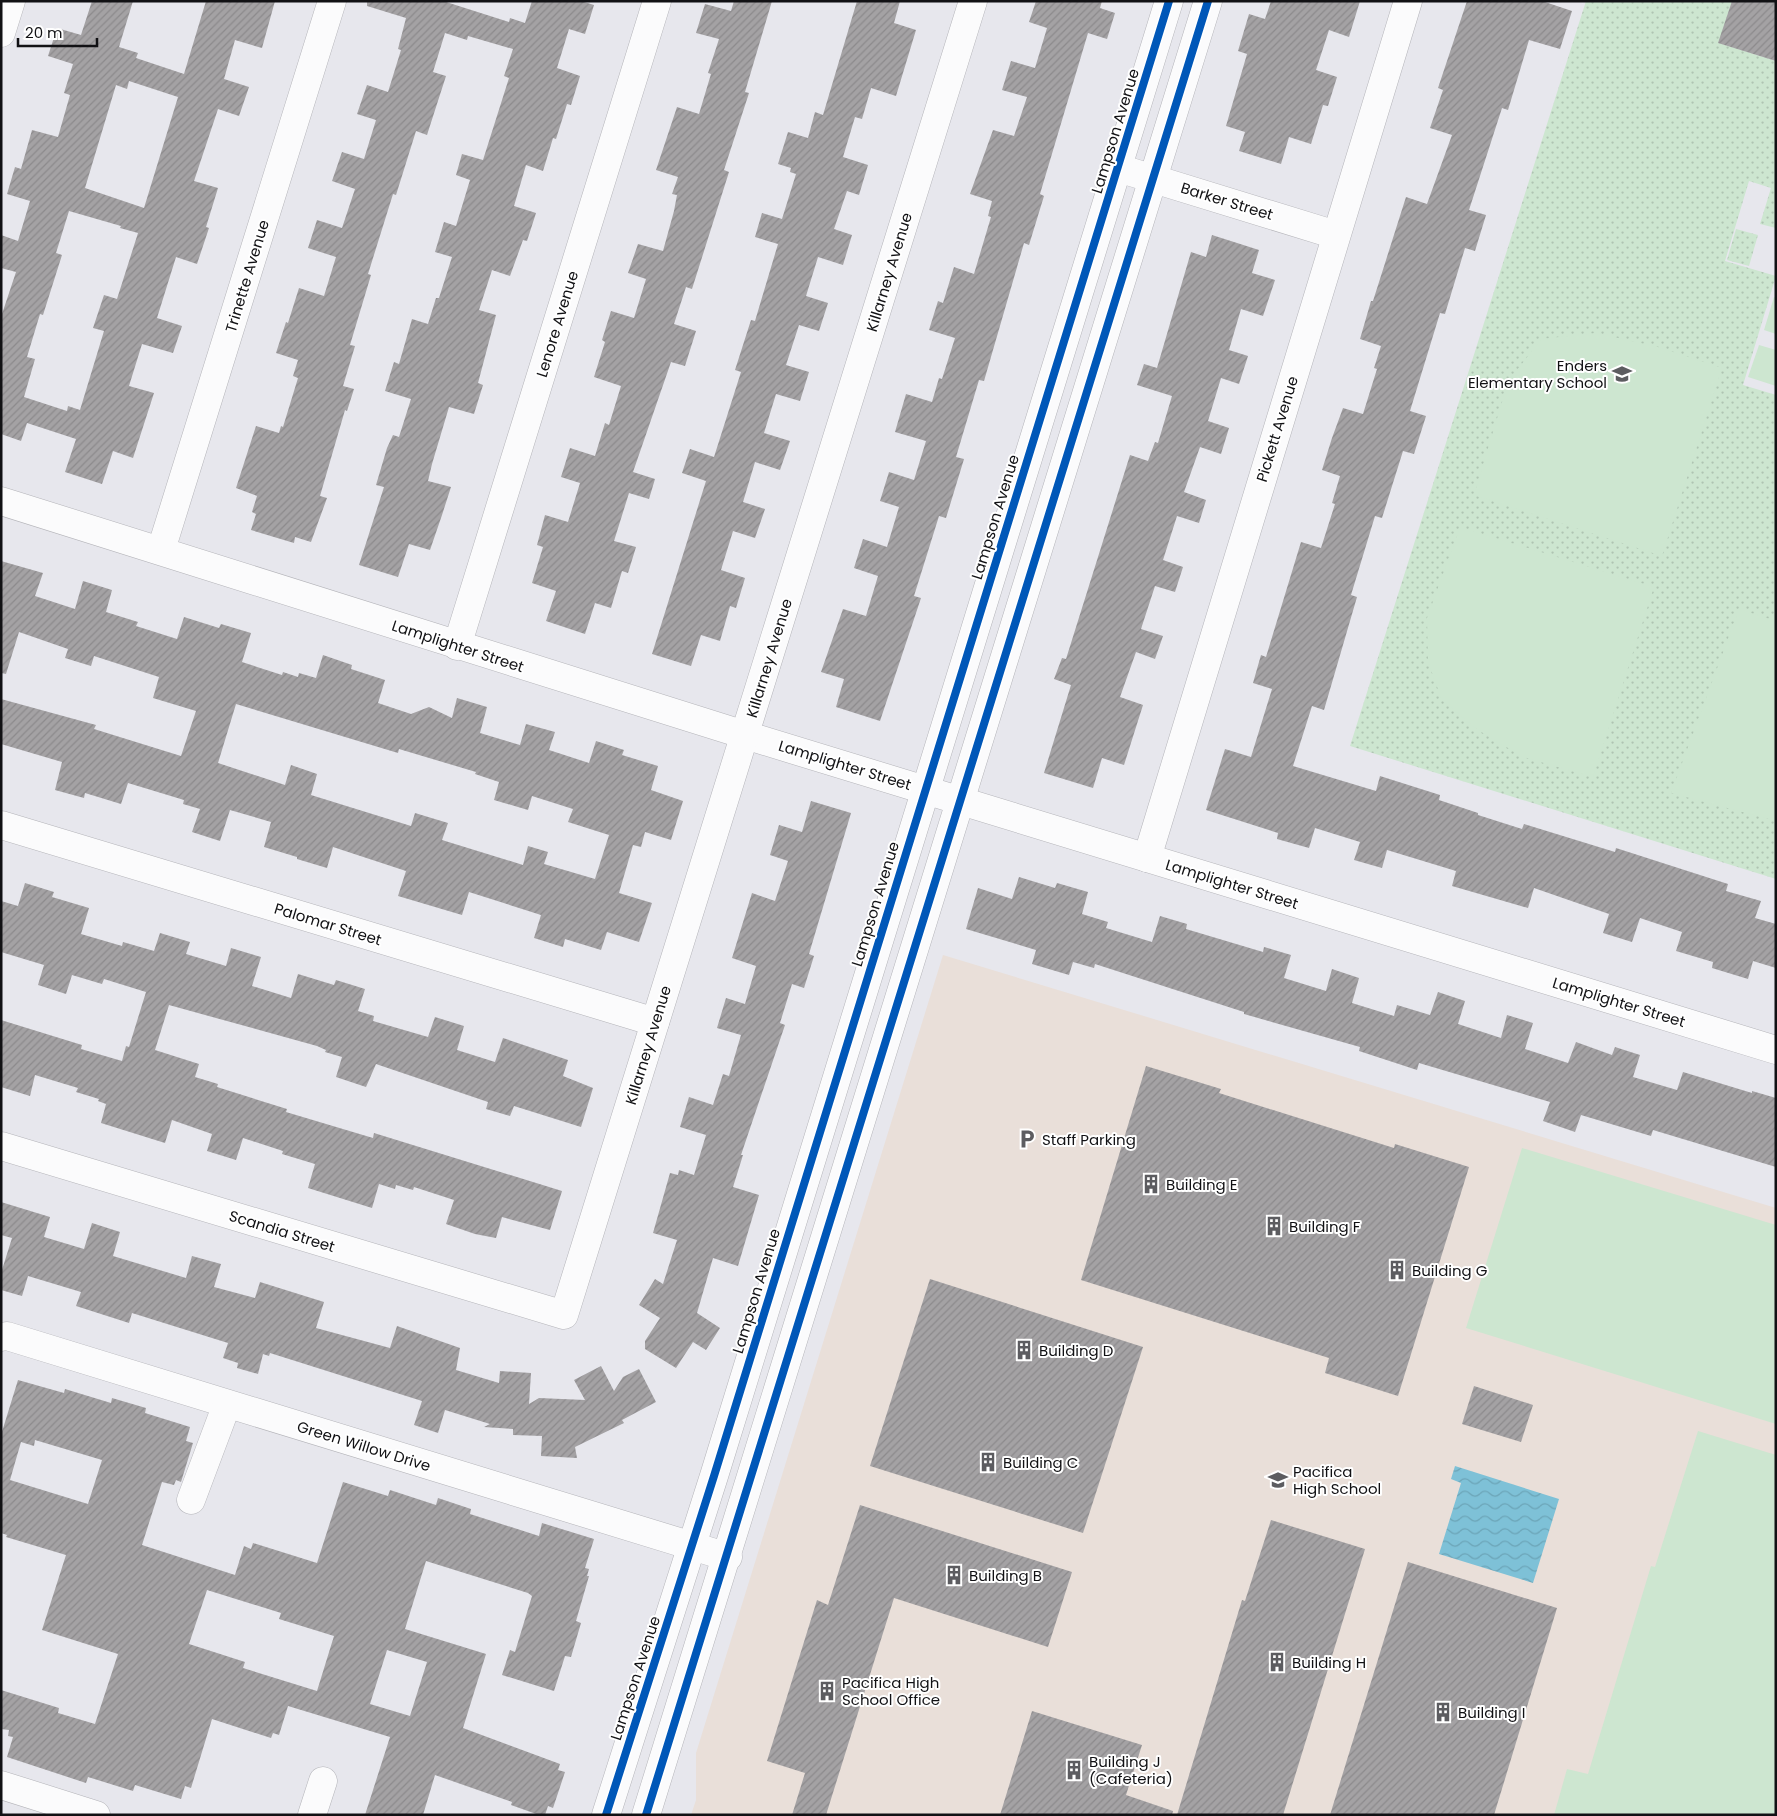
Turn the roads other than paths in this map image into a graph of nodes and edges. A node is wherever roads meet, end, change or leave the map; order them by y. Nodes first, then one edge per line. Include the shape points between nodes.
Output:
1 (11, 1) edge
2 (332, 1) edge
3 (657, 1) edge
4 (973, 1) edge
5 (1169, 1) edge
6 (1208, 1) edge
7 (1408, 1) edge
8 (1, 33) edge
9 (1118, 168) junction
10 (1154, 179) junction
11 (1336, 235) junction
12 (1, 501) edge
13 (162, 550) junction
14 (457, 646) junction
15 (745, 735) junction
16 (925, 789) junction
17 (961, 800) junction
18 (1, 825) edge
19 (1147, 858) junction
20 (655, 1022) junction
21 (1776, 1050) edge
22 (1, 1146) edge
23 (564, 1315) joint
24 (1, 1337) edge
25 (226, 1404) junction
26 (191, 1500) dead end
27 (692, 1546) junction
28 (728, 1557) junction
29 (323, 1781) dead end
30 (1, 1785) edge
31 (96, 1815) edge
32 (312, 1815) edge
33 (606, 1815) edge
34 (646, 1815) edge

1 - 8 street
2 - 13 street, Trinette Avenue
3 - 14 street, Lenore Avenue
4 - 15 street, Killarney Avenue
5 - 9 street, Lampson Avenue
6 - 10 street
7 - 11 street, Pickett Avenue
9 - 10 street, Barker Street
9 - 16 street, Lampson Avenue
10 - 11 street, Barker Street
10 - 17 street
11 - 19 street, Pickett Avenue
12 - 13 street, Lamplighter Street
13 - 14 street, Lamplighter Street
14 - 15 street, Lamplighter Street
15 - 16 street, Lamplighter Street
15 - 20 street, Killarney Avenue
16 - 17 street, Lamplighter Street
16 - 27 street, Lampson Avenue
17 - 19 street, Lamplighter Street
17 - 28 street
18 - 20 street, Palomar Street
19 - 21 street, Lamplighter Street
20 - 23 street, Killarney Avenue
22 - 23 street, Scandia Street
24 - 25 street, Green Willow Drive
25 - 26 street
25 - 27 street, Green Willow Drive
27 - 28 street, Green Willow Drive
27 - 33 street, Lampson Avenue
28 - 34 street
29 - 32 street
30 - 31 street

